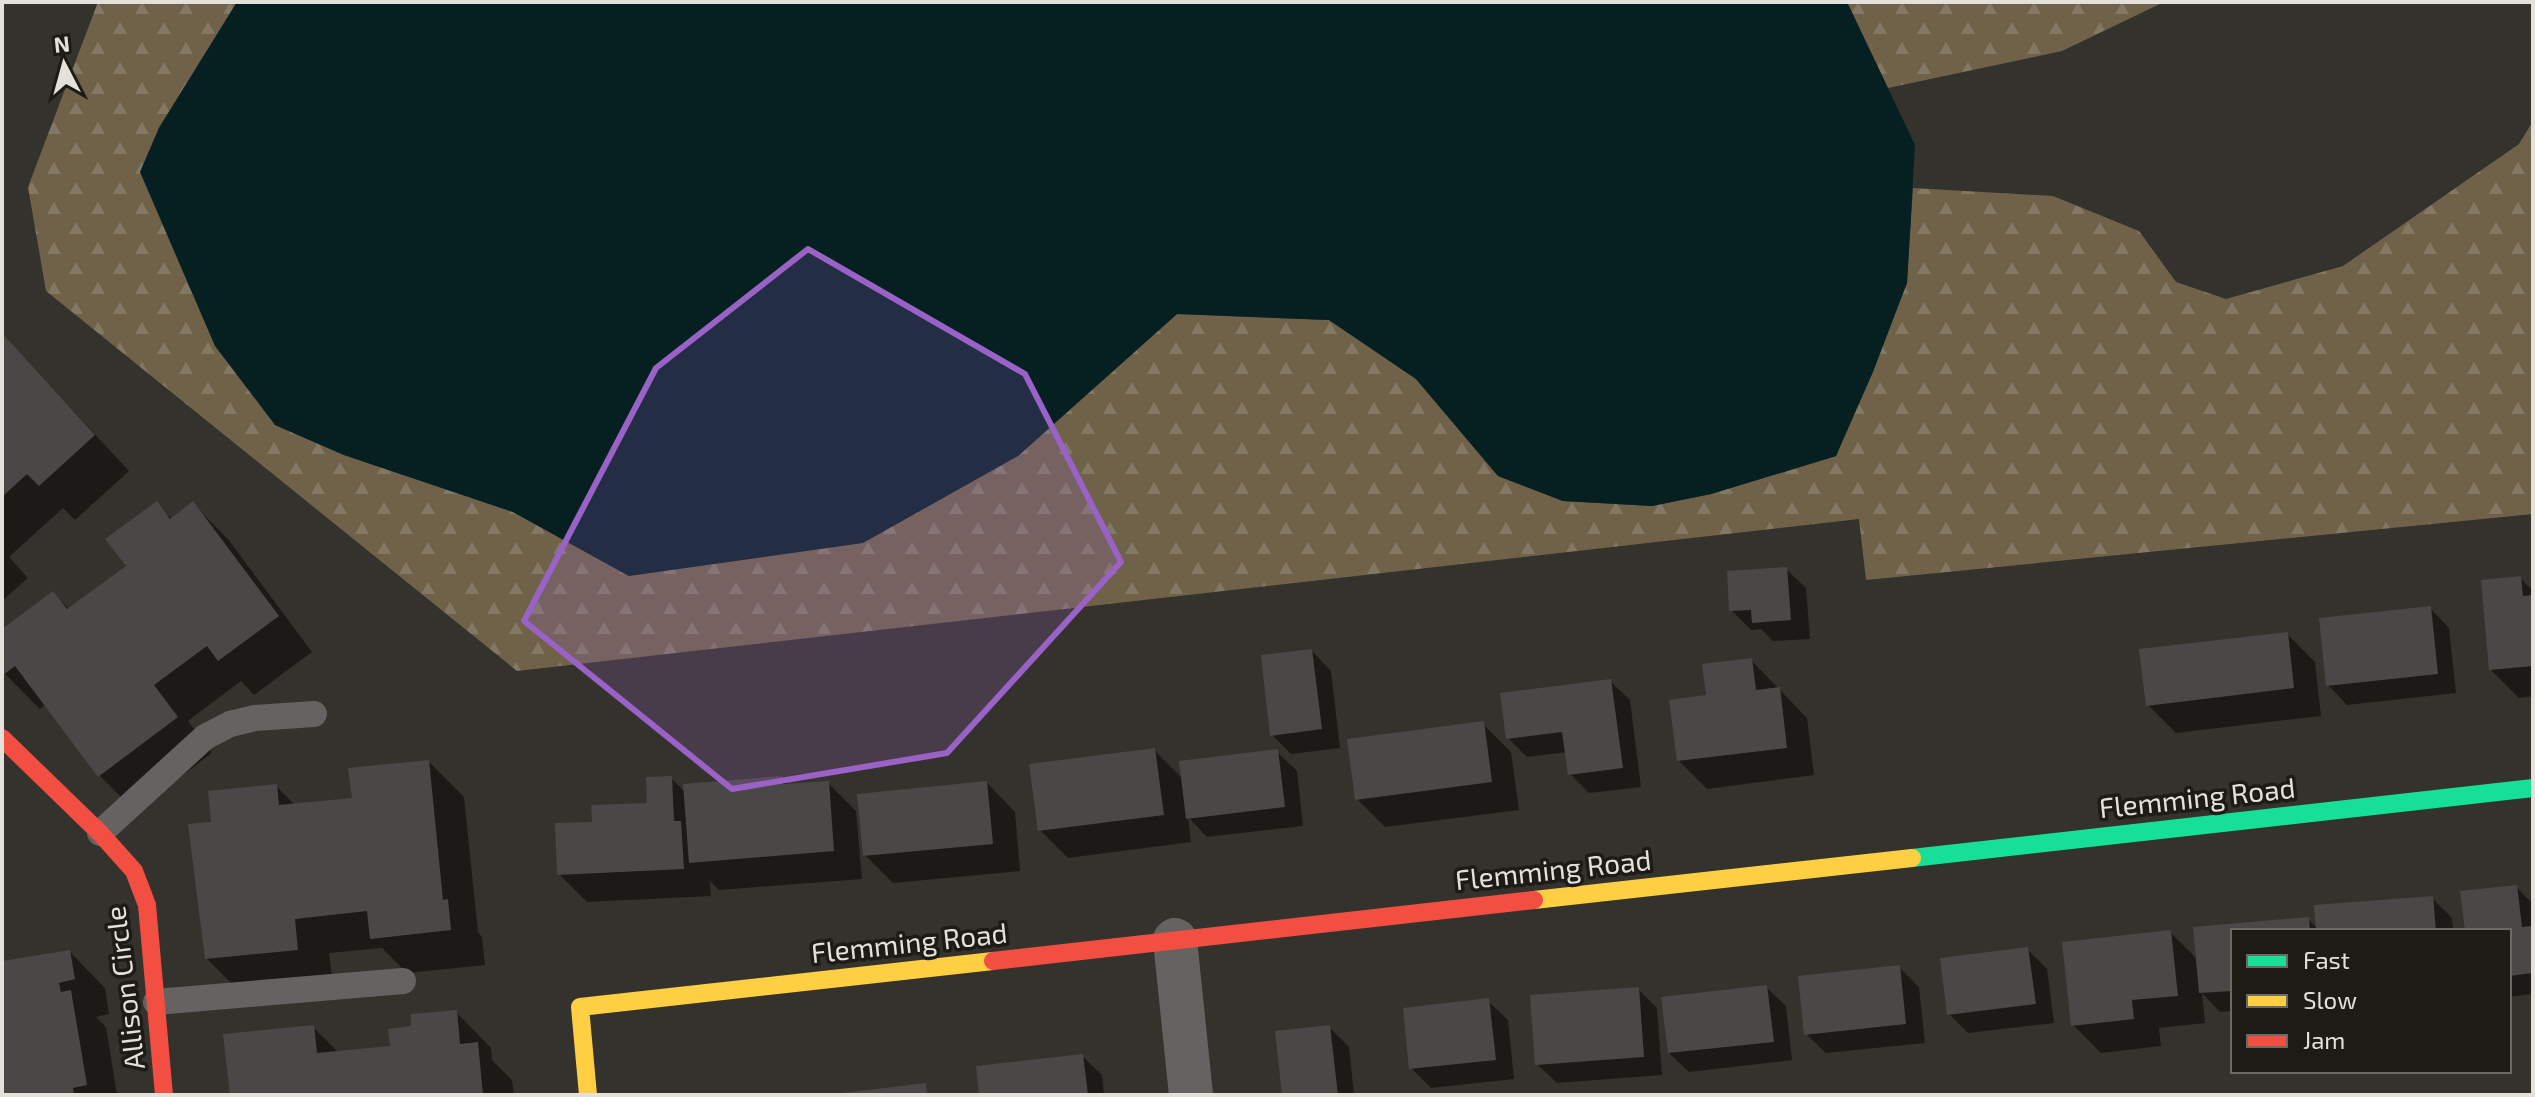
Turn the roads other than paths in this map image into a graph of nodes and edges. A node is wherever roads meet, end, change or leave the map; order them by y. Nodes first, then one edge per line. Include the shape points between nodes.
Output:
1 (314, 714) dead end
2 (2, 738) edge
3 (2533, 788) edge
4 (100, 833) junction
5 (1175, 940) junction
6 (403, 981) dead end
7 (156, 1002) junction
8 (164, 1095) edge
9 (588, 1095) edge
10 (1191, 1095) edge

1 - 4 lane via 255,718 205,737
2 - 4 street, Allison Circle
3 - 5 street, Flemming Road
4 - 7 street, Allison Circle via 134,871 147,905
5 - 9 street, Flemming Road via 580,1007
5 - 10 street
6 - 7 lane
7 - 8 street, Allison Circle

